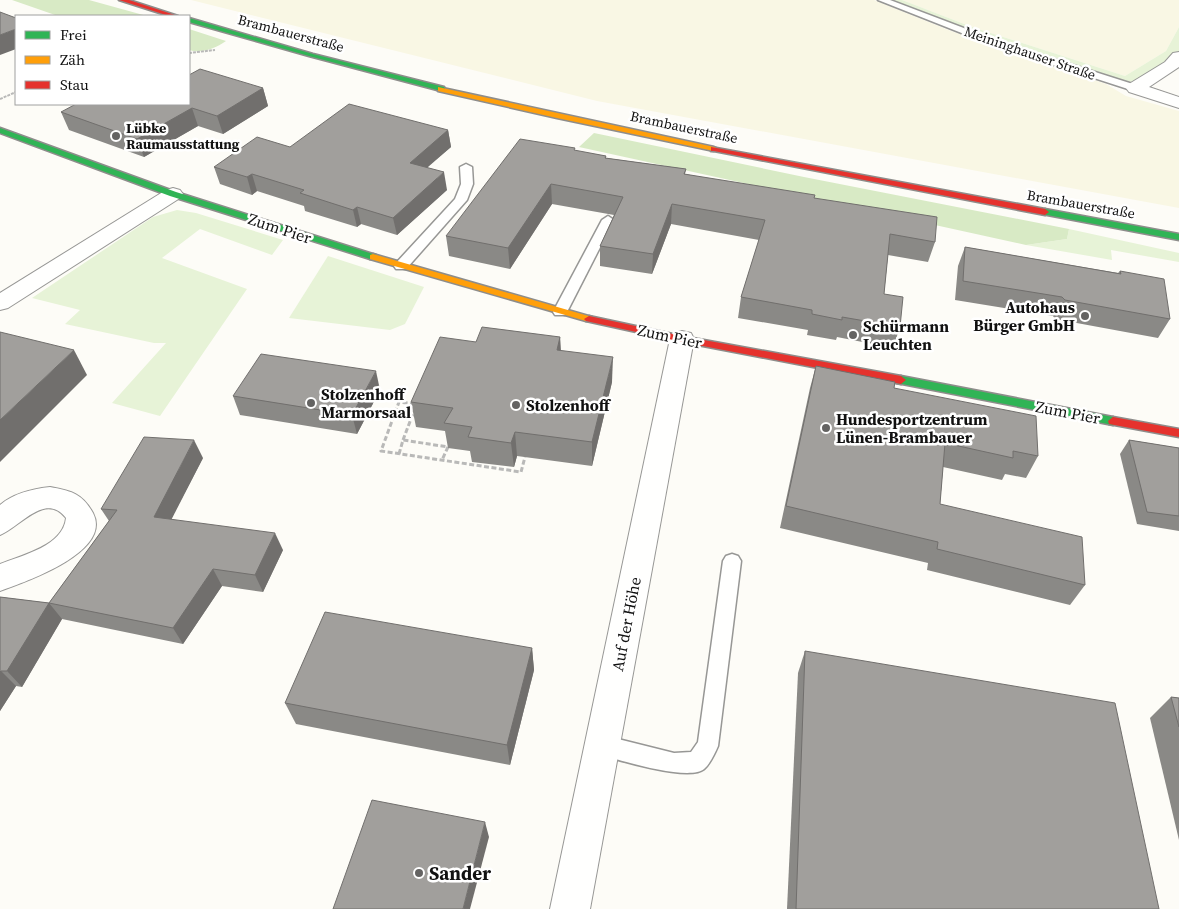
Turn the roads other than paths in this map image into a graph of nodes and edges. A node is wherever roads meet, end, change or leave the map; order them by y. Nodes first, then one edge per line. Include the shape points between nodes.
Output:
1 (122, 0) edge
2 (882, 0) edge
3 (172, 15) edge
4 (190, 20) edge
5 (1179, 57) edge
6 (1134, 88) junction
7 (1179, 103) edge
8 (0, 130) edge
9 (466, 167) dead end
10 (173, 194) junction
11 (608, 220) dead end
12 (1179, 237) edge
13 (400, 266) junction
14 (0, 303) edge
15 (560, 312) junction
16 (682, 339) junction
17 (1179, 433) edge
18 (0, 523) edge
19 (732, 561) dead end
20 (0, 578) edge
21 (602, 745) junction
22 (570, 909) edge

1 - 3 main road
2 - 6 lane, Meininghauser Straße via 995,43
4 - 12 main road, Brambauerstraße via 385,74 653,136
5 - 6 street via 1171,66
6 - 7 street, Meininghauser Straße
8 - 10 main road, Zum Pier
9 - 13 lane via 468,184 462,200
10 - 13 main road, Zum Pier
10 - 14 street
11 - 15 lane
13 - 15 main road, Zum Pier
15 - 16 main road, Zum Pier
16 - 17 main road, Zum Pier
16 - 21 street, Auf der Höhe
18 - 20 street via 24,502 44,496 69,502 78,510 81,521 79,533 69,545
19 - 21 lane via 708,746 696,762 674,763
21 - 22 street, Auf der Höhe

